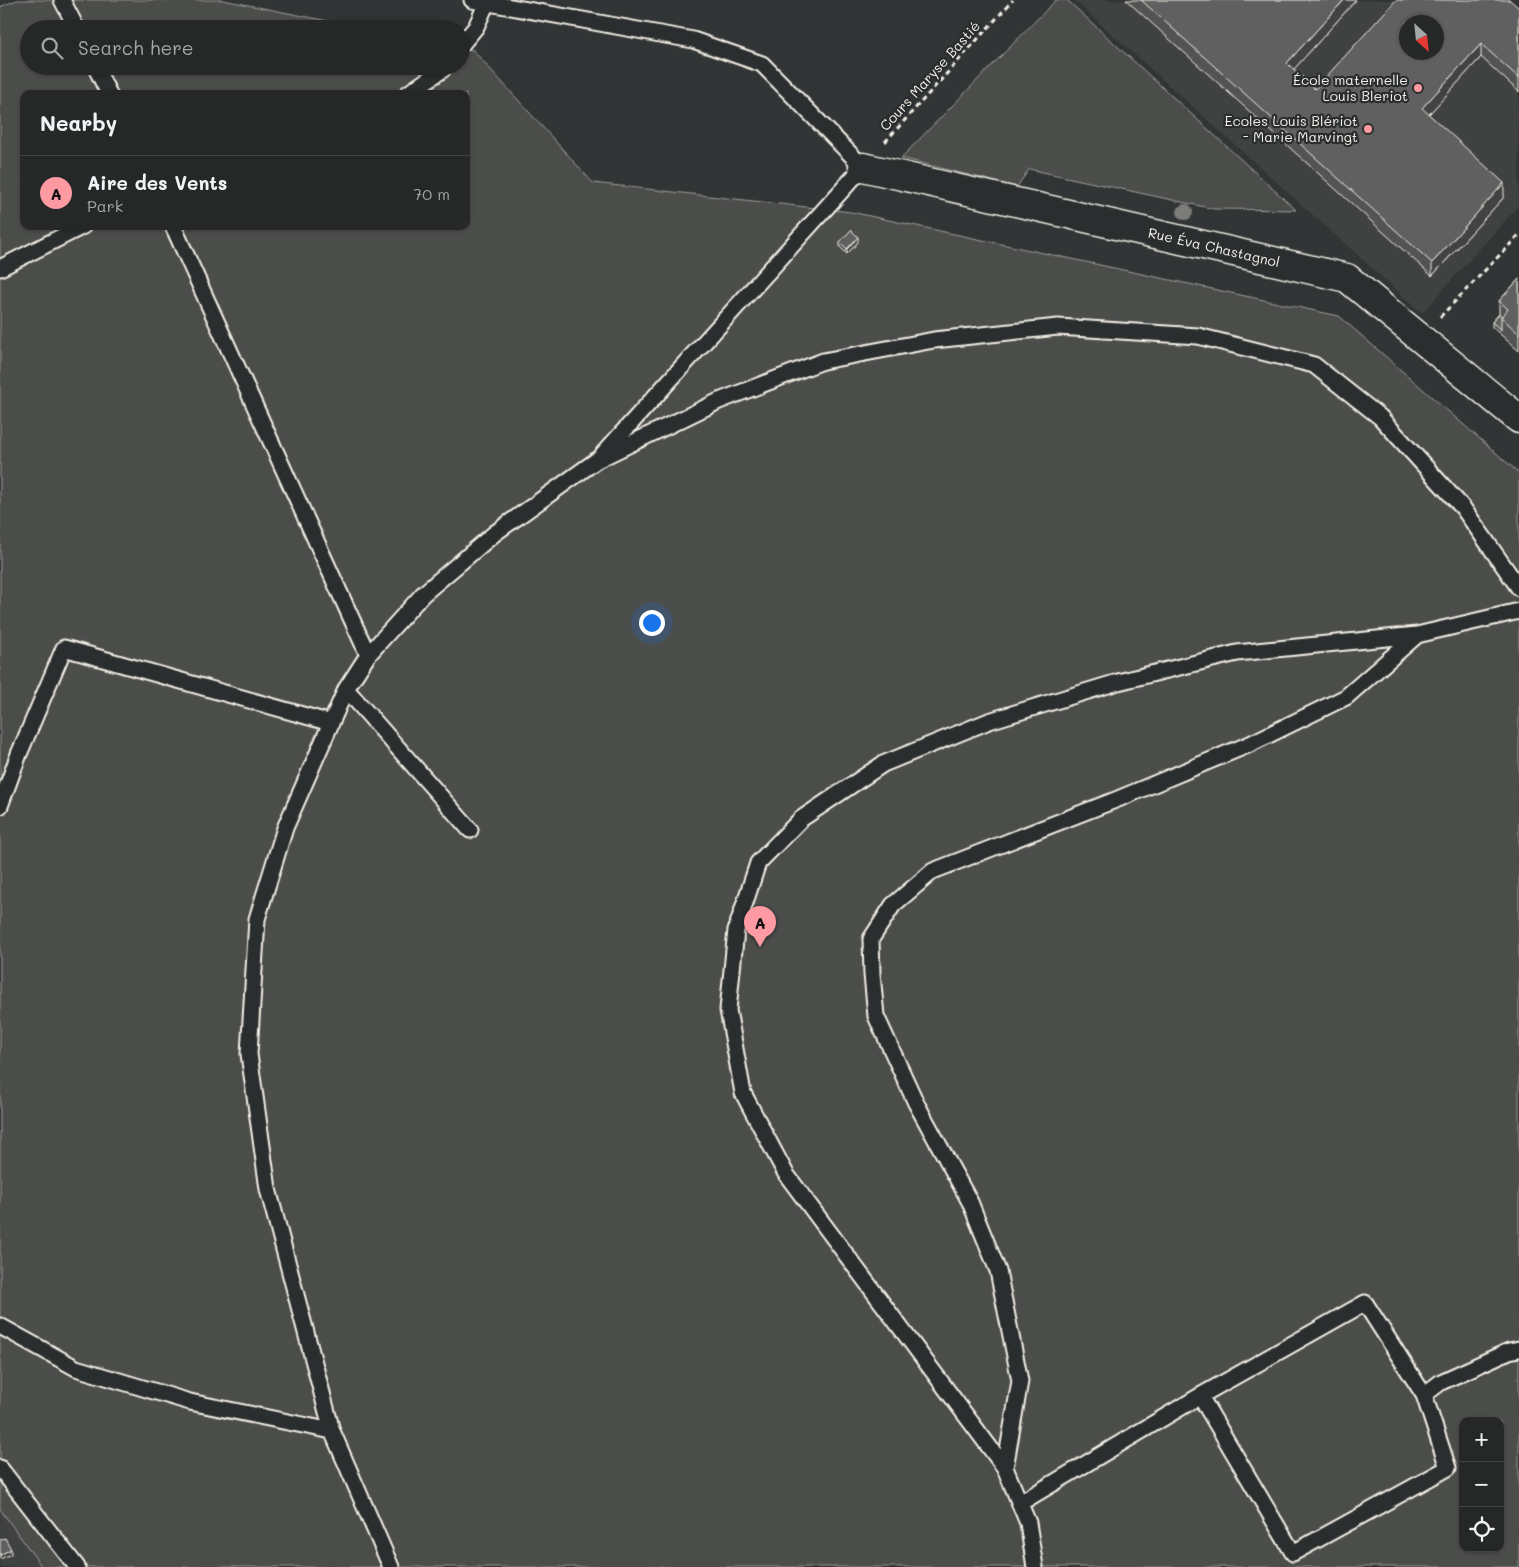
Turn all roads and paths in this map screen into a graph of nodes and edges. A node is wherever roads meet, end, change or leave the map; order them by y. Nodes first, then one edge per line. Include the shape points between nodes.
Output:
1 (62, 0) edge
2 (1013, 0) edge
3 (482, 1) edge
4 (72, 20) edge
5 (470, 34) edge
6 (100, 75) edge
7 (435, 75) edge
8 (107, 90) edge
9 (413, 90) edge
10 (863, 167) junction
11 (75, 230) edge
12 (175, 230) edge
13 (1519, 234) edge
14 (0, 268) edge
15 (1421, 338) junction
16 (1519, 419) edge
17 (597, 460) junction
18 (1519, 588) edge
19 (1519, 611) edge
20 (1417, 635) junction
21 (368, 655) junction
22 (346, 689) junction
23 (331, 723) junction
24 (0, 806) edge
25 (470, 830) dead end
26 (0, 1326) edge
27 (1519, 1349) edge
28 (1424, 1395) junction
29 (1200, 1396) junction
30 (332, 1431) junction
31 (0, 1468) edge
32 (1005, 1468) junction
33 (1020, 1503) junction
34 (77, 1567) edge
35 (391, 1567) edge
36 (1035, 1567) edge

1 - 4 lane
2 - 10 path, Cours Maryse Bastié
3 - 5 lane via 476,26
3 - 10 lane via 693,40 762,64
6 - 8 lane
7 - 9 lane
10 - 15 street, Rue Éva Chastagnol via 1347,278
10 - 17 lane
11 - 14 lane
12 - 21 lane
13 - 15 path
15 - 16 street, Rue Éva Chastagnol
17 - 18 lane via 719,401 823,361 934,340 1058,327 1198,336 1314,365 1380,417 1463,508
17 - 21 lane via 495,533 423,594
19 - 20 lane
20 - 32 lane via 1346,697 1241,748 933,871 893,904 871,939 876,1016 916,1103 970,1202 998,1271 1020,1381
20 - 32 lane via 1237,653 1118,682 989,721 883,764 801,819 758,863 736,930 728,1010 743,1093 786,1174
21 - 22 lane
22 - 23 lane
22 - 25 lane
23 - 24 lane via 64,648
23 - 30 lane via 285,828 258,918 249,1054 268,1189
26 - 30 lane via 76,1368 190,1402
27 - 28 lane via 1442,1382
28 - 29 lane via 1365,1303
28 - 29 lane via 1448,1468 1293,1553
29 - 33 lane
30 - 35 lane
31 - 34 lane
32 - 33 lane
33 - 36 lane via 1028,1523

